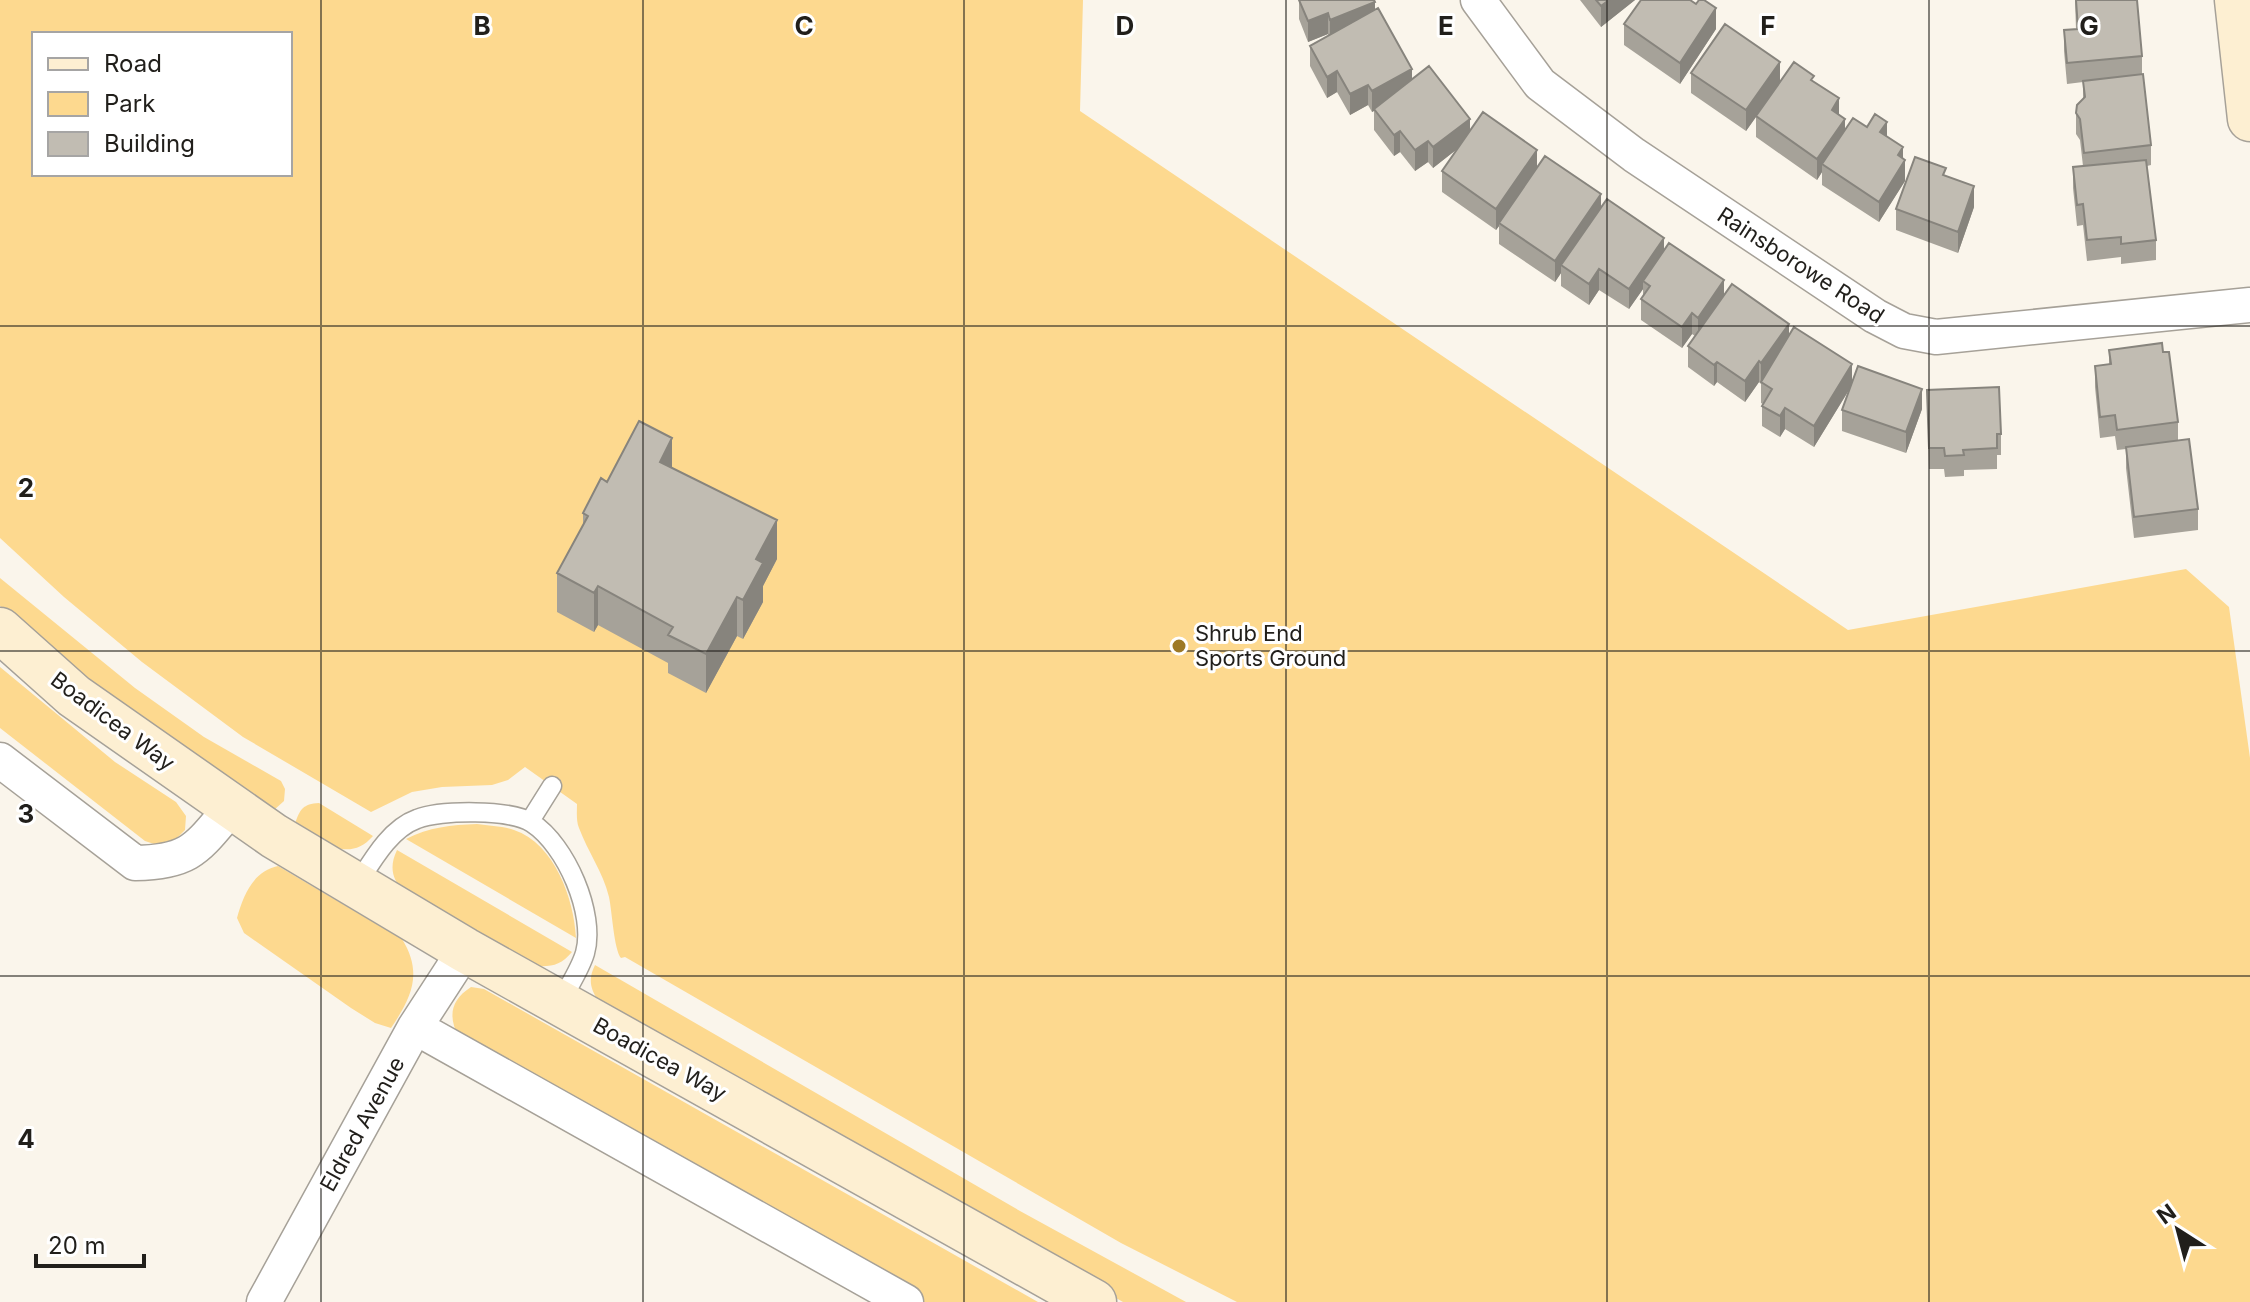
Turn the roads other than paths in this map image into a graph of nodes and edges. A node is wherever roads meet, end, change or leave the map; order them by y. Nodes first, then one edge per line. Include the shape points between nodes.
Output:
1 (1478, 0) edge
2 (2237, 0) edge
3 (2250, 119) edge
4 (2250, 305) edge
5 (0, 630) edge
6 (0, 760) edge
7 (552, 786) dead end
8 (231, 808) junction
9 (530, 821) junction
10 (356, 886) junction
11 (465, 950) junction
12 (560, 1003) junction
13 (415, 1027) junction
14 (264, 1302) edge
15 (906, 1302) edge
16 (1094, 1302) edge

1 - 4 street, Rainsborowe Road via 1540,84 1634,155 1904,331 1936,337
2 - 3 street
5 - 8 street, Boadicea Way via 74,696
6 - 8 street via 135,863 161,863 196,850
7 - 9 lane
8 - 10 street, Boadicea Way
9 - 10 lane via 497,813 416,819 390,838
9 - 12 lane via 549,837 569,869 586,911 585,952
10 - 11 street, Boadicea Way
11 - 12 street, Boadicea Way
11 - 13 street, Eldred Avenue
12 - 16 street, Boadicea Way
13 - 14 street, Eldred Avenue
13 - 15 street

